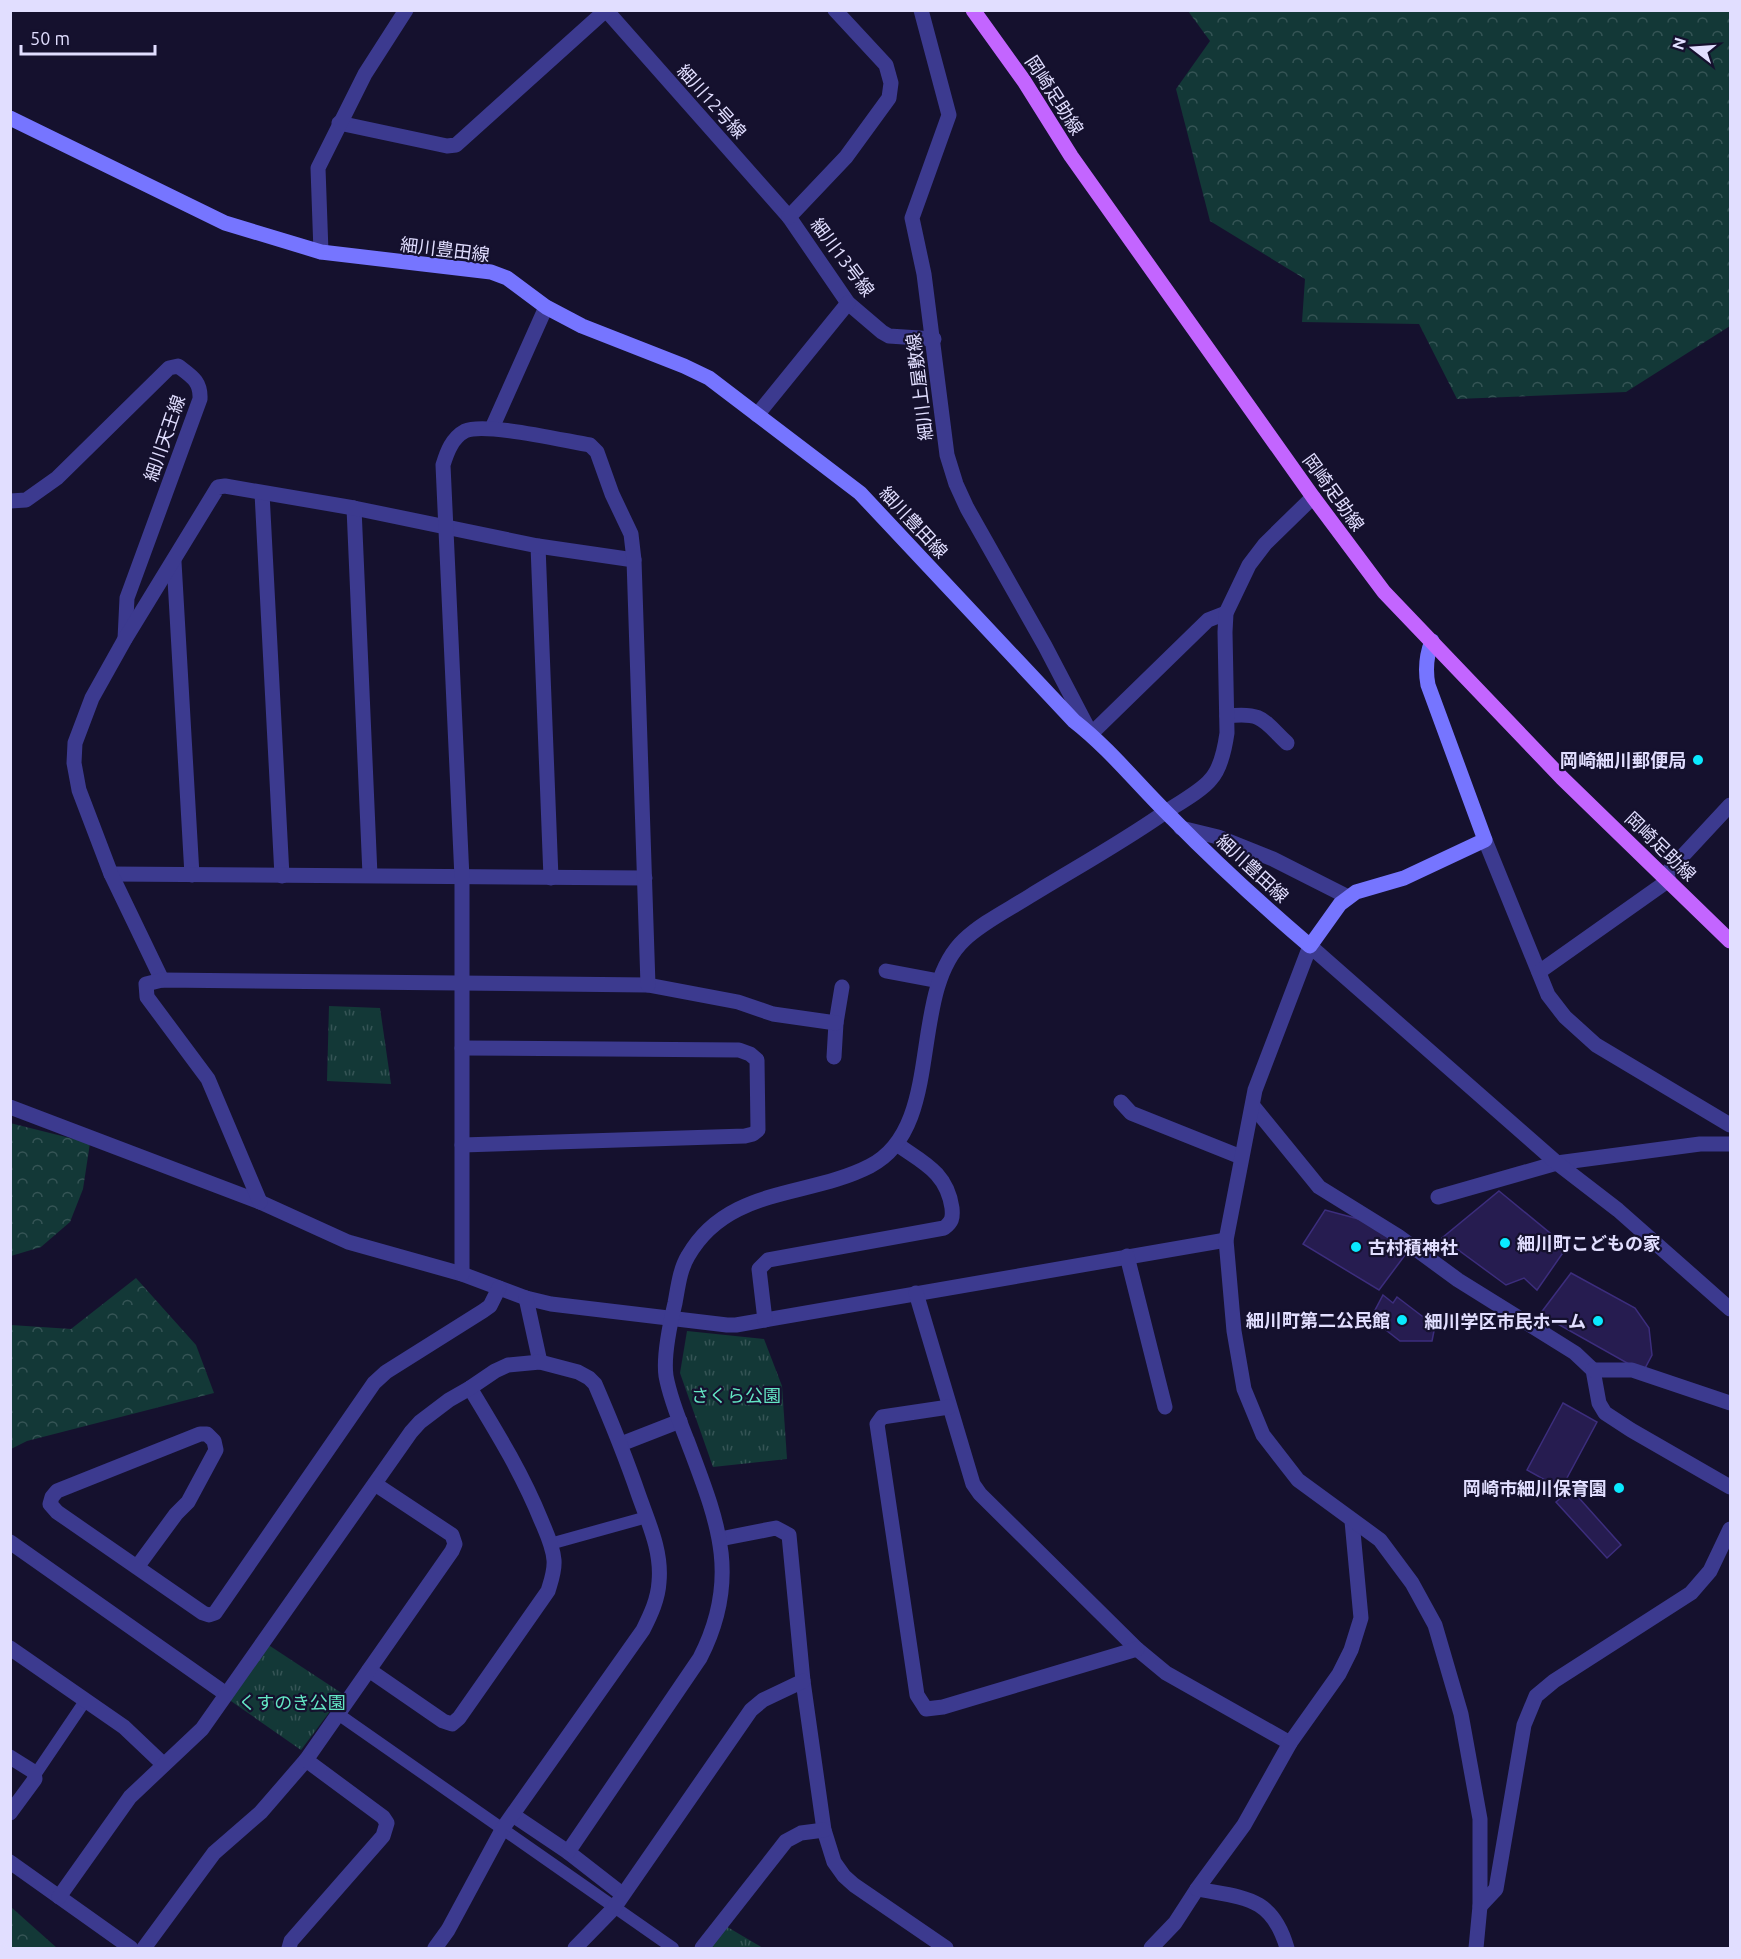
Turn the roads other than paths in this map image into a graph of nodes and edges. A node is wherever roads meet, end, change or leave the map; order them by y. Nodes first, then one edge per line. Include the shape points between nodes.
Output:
1 (406, 10) edge
2 (835, 10) edge
3 (921, 10) edge
4 (973, 10) edge
5 (606, 11) edge
6 (10, 118) edge
7 (339, 123) junction
8 (789, 217) junction
9 (321, 252) junction
10 (848, 303) junction
11 (546, 307) junction
12 (934, 339) junction
13 (757, 414) junction
14 (492, 429) junction
15 (262, 493) junction
16 (1313, 497) junction
17 (10, 501) edge
18 (354, 508) junction
19 (446, 527) junction
20 (538, 546) junction
21 (633, 560) junction
22 (174, 562) junction
23 (1227, 612) junction
24 (125, 639) junction
25 (1431, 641) junction
26 (1227, 716) junction
27 (1091, 734) junction
28 (1287, 743) dead end
29 (1731, 805) edge
30 (1166, 812) junction
31 (1181, 828) junction
32 (1485, 840) junction
33 (111, 874) junction
34 (192, 875) junction
35 (370, 875) junction
36 (282, 876) junction
37 (462, 878) junction
38 (551, 878) junction
39 (645, 878) junction
40 (1666, 878) junction
41 (1348, 897) junction
42 (1731, 941) edge
43 (1310, 946) junction
44 (886, 971) dead end
45 (1539, 972) junction
46 (162, 980) junction
47 (939, 981) junction
48 (462, 982) junction
49 (648, 985) junction
50 (842, 987) dead end
51 (836, 1023) junction
52 (462, 1048) junction
53 (834, 1057) dead end
54 (1121, 1102) dead end
55 (1253, 1106) junction
56 (10, 1107) edge
57 (1731, 1125) edge
58 (898, 1144) junction
59 (1731, 1144) edge
60 (462, 1145) junction
61 (1241, 1157) junction
62 (1557, 1163) junction
63 (1438, 1197) dead end
64 (260, 1202) junction
65 (1226, 1240) junction
66 (1127, 1256) junction
67 (462, 1274) junction
68 (499, 1288) junction
69 (916, 1293) junction
70 (526, 1298) junction
71 (1731, 1309) edge
72 (671, 1318) junction
73 (765, 1320) junction
74 (540, 1362) junction
75 (1593, 1370) junction
76 (470, 1388) junction
77 (1731, 1403) edge
78 (949, 1407) junction
79 (1165, 1407) dead end
80 (680, 1421) junction
81 (621, 1444) junction
82 (375, 1484) junction
83 (1731, 1487) edge
84 (647, 1517) junction
85 (1352, 1521) junction
86 (1731, 1529) edge
87 (720, 1539) junction
88 (550, 1544) junction
89 (13, 1548) edge
90 (137, 1567) junction
91 (10, 1648) edge
92 (1137, 1649) junction
93 (369, 1670) junction
94 (803, 1681) junction
95 (226, 1694) junction
96 (85, 1701) junction
97 (338, 1714) junction
98 (1290, 1743) junction
99 (10, 1756) edge
100 (306, 1760) junction
101 (163, 1764) junction
102 (35, 1775) junction
103 (10, 1813) edge
104 (513, 1815) junction
105 (503, 1828) junction
106 (824, 1830) junction
107 (568, 1852) junction
108 (10, 1862) edge
109 (1197, 1889) junction
110 (622, 1894) junction
111 (59, 1897) junction
112 (1480, 1906) junction
113 (614, 1908) junction
114 (131, 1948) edge
115 (144, 1948) edge
116 (289, 1948) edge
117 (435, 1948) edge
118 (575, 1948) edge
119 (673, 1948) edge
120 (702, 1948) edge
121 (944, 1948) edge
122 (1151, 1948) edge
123 (1287, 1948) edge
124 (1476, 1948) edge

1 - 7 street
2 - 8 street via 885,65 891,83 889,98 846,157
3 - 12 street, 細川上屋敷線 via 949,115 912,218
4 - 16 main road, 岡崎足助線 via 1071,156
5 - 7 street via 456,145
5 - 8 street, 細川12号線
6 - 9 main road, 細川豊田線 via 225,223
7 - 9 street via 318,168
8 - 10 street, 細川13号線
9 - 11 main road, 細川豊田線 via 491,272 507,278
10 - 12 street, 細川13号線 via 889,336
10 - 13 street
11 - 13 main road, 細川豊田線 via 582,326 697,371
11 - 14 street
12 - 27 street, 細川上屋敷線 via 947,456 956,484
13 - 27 main road, 細川豊田線 via 860,493 1074,721
14 - 19 street via 466,430 453,441 446,455 442,465
14 - 21 street via 590,445 597,452 631,534
15 - 18 street
15 - 22 street via 218,487
15 - 36 street
16 - 23 street via 1249,565
16 - 25 main road, 岡崎足助線 via 1384,592
17 - 24 street, 細川天王線 via 26,500 57,478 169,368 178,366 197,380 200,399 127,598
18 - 19 street
18 - 35 street
19 - 20 street
19 - 37 street
20 - 21 street
20 - 38 street
21 - 39 street
22 - 24 street
22 - 34 street
23 - 26 street
23 - 27 street via 1208,620
24 - 33 street via 92,698 75,743 79,790
25 - 32 main road via 1426,655 1428,685
25 - 40 main road, 岡崎足助線 via 1562,778
26 - 28 street via 1253,715
26 - 30 street via 1225,746 1212,779
27 - 30 main road, 細川豊田線
29 - 40 street
30 - 31 main road, 細川豊田線
30 - 47 street via 981,926 950,955
31 - 41 street via 1218,837 1262,855
31 - 43 main road, 細川豊田線
32 - 41 main road via 1404,878
32 - 45 street
33 - 34 street
33 - 46 street
34 - 36 street
35 - 36 street
35 - 37 street
37 - 38 street
37 - 48 street
38 - 39 street
39 - 49 street
40 - 42 main road, 岡崎足助線
40 - 45 street
41 - 43 main road
43 - 55 street via 1255,1090
43 - 62 street
44 - 47 street
45 - 57 street via 1548,995 1588,1040
46 - 48 street
46 - 64 street via 146,984 147,997 208,1079
47 - 58 street via 914,1106
48 - 49 street
48 - 52 street
49 - 51 street via 738,1002 773,1014
50 - 51 street
51 - 53 street
52 - 60 street
52 - 60 street via 750,1053 757,1060 758,1130 745,1136
54 - 61 street via 1131,1113
55 - 61 street
55 - 75 street via 1319,1186 1575,1353
56 - 64 street
58 - 72 street via 869,1166 837,1179 729,1212 698,1240 686,1258
58 - 73 street via 946,1183 953,1217 950,1224 768,1260 759,1269
59 - 62 street via 1700,1144
60 - 67 street
61 - 65 street
62 - 63 street
62 - 71 street via 1618,1210
64 - 67 street via 348,1242
65 - 66 street
65 - 85 street via 1244,1389 1263,1436 1298,1480
66 - 69 street
66 - 79 street
67 - 68 street
68 - 70 street
68 - 90 street via 490,1306 374,1383 214,1613 202,1613
69 - 73 street
69 - 78 street
70 - 72 street
70 - 74 street
72 - 73 street via 727,1325
72 - 80 street via 666,1377
74 - 76 street via 508,1365
74 - 81 street via 578,1372 595,1384
75 - 77 street via 1632,1370
75 - 83 street via 1599,1403 1605,1413
76 - 82 street via 420,1422
76 - 88 street via 529,1491
78 - 92 street via 973,1484 980,1494
78 - 92 street via 882,1417 877,1424 917,1695 926,1709
80 - 81 street
80 - 87 street
81 - 84 street
82 - 93 street via 452,1535 455,1544
82 - 95 street
84 - 88 street
84 - 104 street via 660,1567 650,1616
85 - 98 street via 1361,1618 1358,1631 1339,1674
85 - 112 street via 1380,1540 1412,1583 1435,1625 1461,1714 1480,1819
86 - 112 street via 1710,1571 1690,1593 1536,1696 1524,1725 1496,1889
87 - 94 street via 777,1528 789,1535
87 - 107 street via 722,1589 709,1641
88 - 93 street via 554,1569 548,1591 452,1724
89 - 95 street
90 - 90 street via 57,1512 50,1504 52,1497 57,1491 207,1434 216,1450 188,1502
91 - 96 street
92 - 98 street via 1181,1684
93 - 97 street
94 - 106 street
94 - 110 street via 751,1710
95 - 101 street via 201,1729
96 - 101 street via 124,1726
96 - 102 street
97 - 100 street
97 - 105 street
98 - 109 street via 1244,1825
99 - 102 street
100 - 115 street via 261,1812 214,1853
100 - 116 street via 387,1823 383,1836
101 - 111 street via 119,1809
102 - 103 street
104 - 105 street
104 - 107 street
105 - 113 street
105 - 117 street
106 - 120 street via 801,1833 786,1841
106 - 121 street via 834,1862 844,1876
107 - 110 street
108 - 111 street
109 - 122 street
109 - 123 street via 1249,1898 1260,1904 1281,1928
110 - 113 street
111 - 114 street
112 - 124 street
113 - 118 street
113 - 119 street

